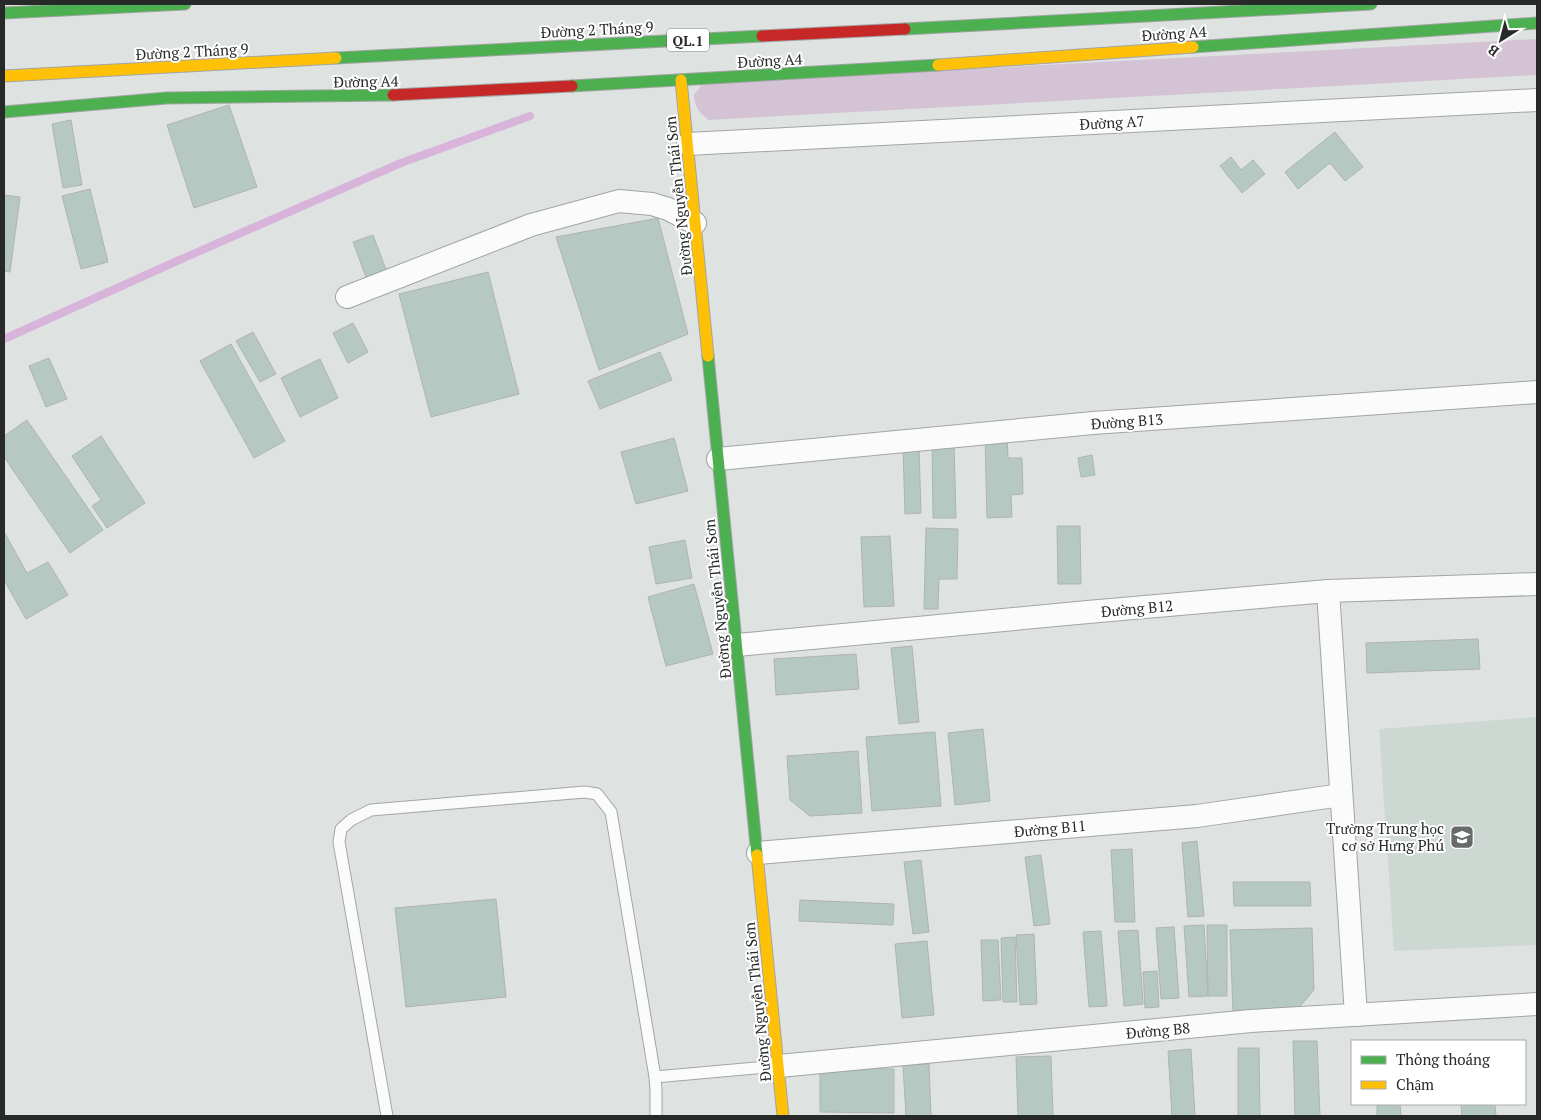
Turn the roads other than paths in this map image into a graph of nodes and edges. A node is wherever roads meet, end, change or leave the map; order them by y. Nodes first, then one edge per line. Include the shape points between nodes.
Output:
1 (185, 4) edge
2 (1371, 4) edge
3 (4, 13) edge
4 (1537, 23) edge
5 (4, 76) edge
6 (681, 80) junction
7 (1537, 100) edge
8 (4, 112) edge
9 (688, 144) junction
10 (695, 223) junction
11 (347, 297) dead end
12 (1537, 392) edge
13 (718, 459) junction
14 (1537, 584) edge
15 (1328, 592) junction
16 (737, 645) junction
17 (1341, 795) junction
18 (758, 853) junction
19 (1537, 1004) edge
20 (1356, 1015) junction
21 (779, 1066) junction
22 (655, 1076) junction
23 (387, 1116) edge
24 (656, 1116) edge
25 (783, 1116) edge

1 - 3 main road
2 - 5 main road, Đường 2 Tháng 9 / QL.1
4 - 6 main road, Đường A4
6 - 8 main road, Đường A4 via 420,95 167,98
6 - 9 main road, Đường Nguyễn Thái Sơn
7 - 9 street, Đường A7
9 - 10 main road, Đường Nguyễn Thái Sơn
10 - 11 street via 652,204 619,201 531,225
10 - 13 main road, Đường Nguyễn Thái Sơn
12 - 13 street, Đường B13 via 1093,423
13 - 16 main road, Đường Nguyễn Thái Sơn
14 - 15 street, Đường B12
15 - 16 street, Đường B12
15 - 17 street
16 - 18 main road, Đường Nguyễn Thái Sơn
17 - 18 street, Đường B11 via 1197,816
17 - 20 street
18 - 21 main road, Đường Nguyễn Thái Sơn
19 - 20 street, Đường B8
20 - 21 street, Đường B8 via 1251,1021
21 - 22 lane
21 - 25 main road, Đường Nguyễn Thái Sơn
22 - 23 lane via 611,812 597,794 585,792 371,810 351,820 341,830 339,842
22 - 24 lane

